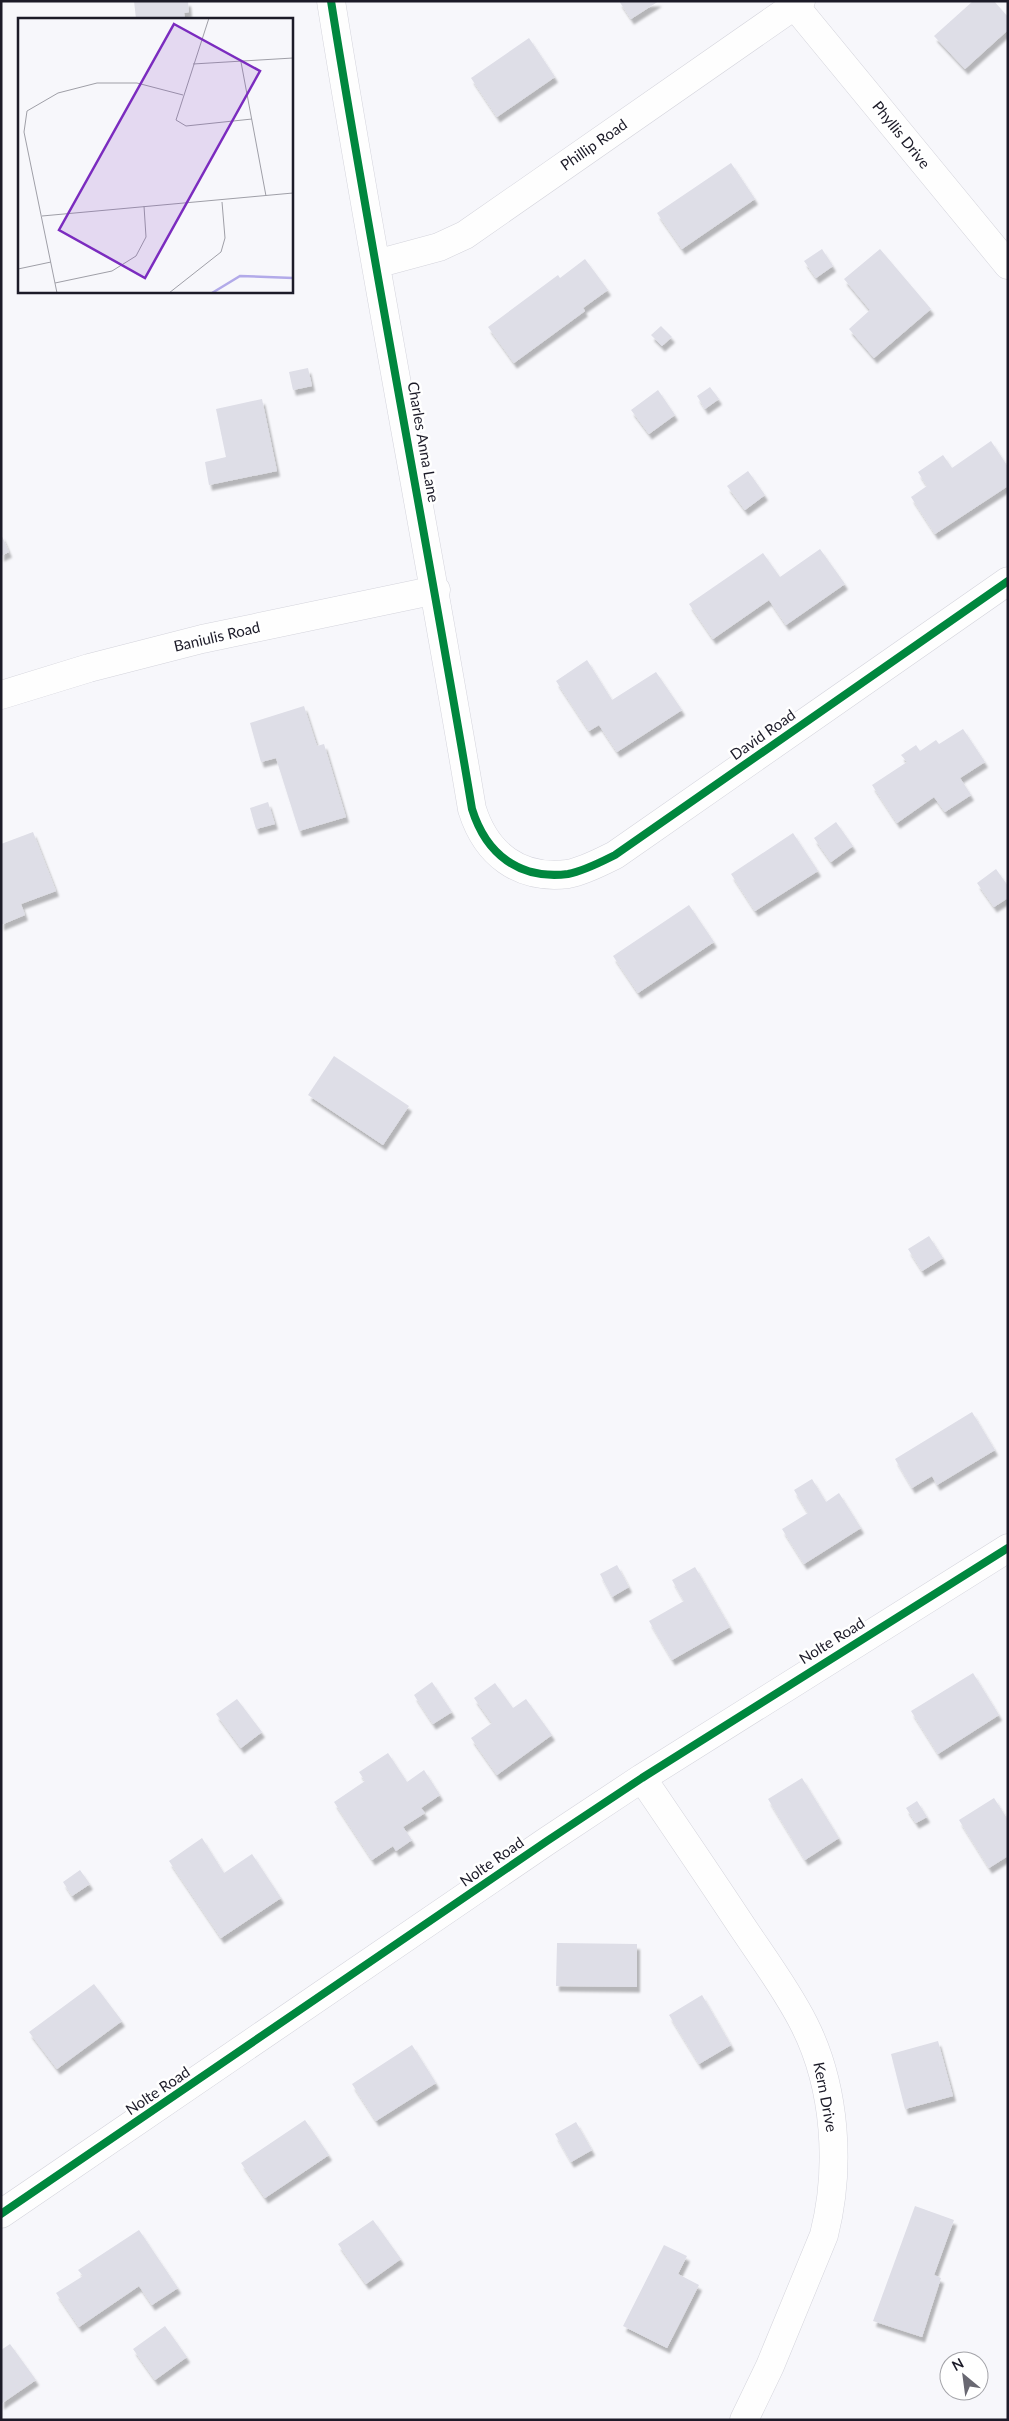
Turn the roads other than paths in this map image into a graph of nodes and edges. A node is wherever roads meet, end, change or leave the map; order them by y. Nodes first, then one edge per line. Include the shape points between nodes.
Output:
1 (331, 1) edge
2 (798, 3) edge
3 (376, 264) junction
4 (1008, 265) edge
5 (1008, 581) edge
6 (436, 590) junction
7 (1, 695) edge
8 (520, 869) joint
9 (1008, 1548) edge
10 (642, 1778) junction
11 (1, 2214) edge
12 (744, 2420) edge

1 - 3 street, Charles Anna Lane
2 - 3 street, Phillip Road via 465,235 439,247
2 - 4 street, Phyllis Drive
3 - 6 street, Charles Anna Lane
5 - 8 street, David Road via 615,855 570,874
6 - 7 street, Baniulis Road via 202,639
6 - 8 street, Charles Anna Lane via 472,809 477,825 490,846
9 - 10 street, Nolte Road
10 - 11 street, Nolte Road
10 - 12 street, Kern Drive via 805,2025 825,2081 834,2172 830,2212 824,2235 770,2366

